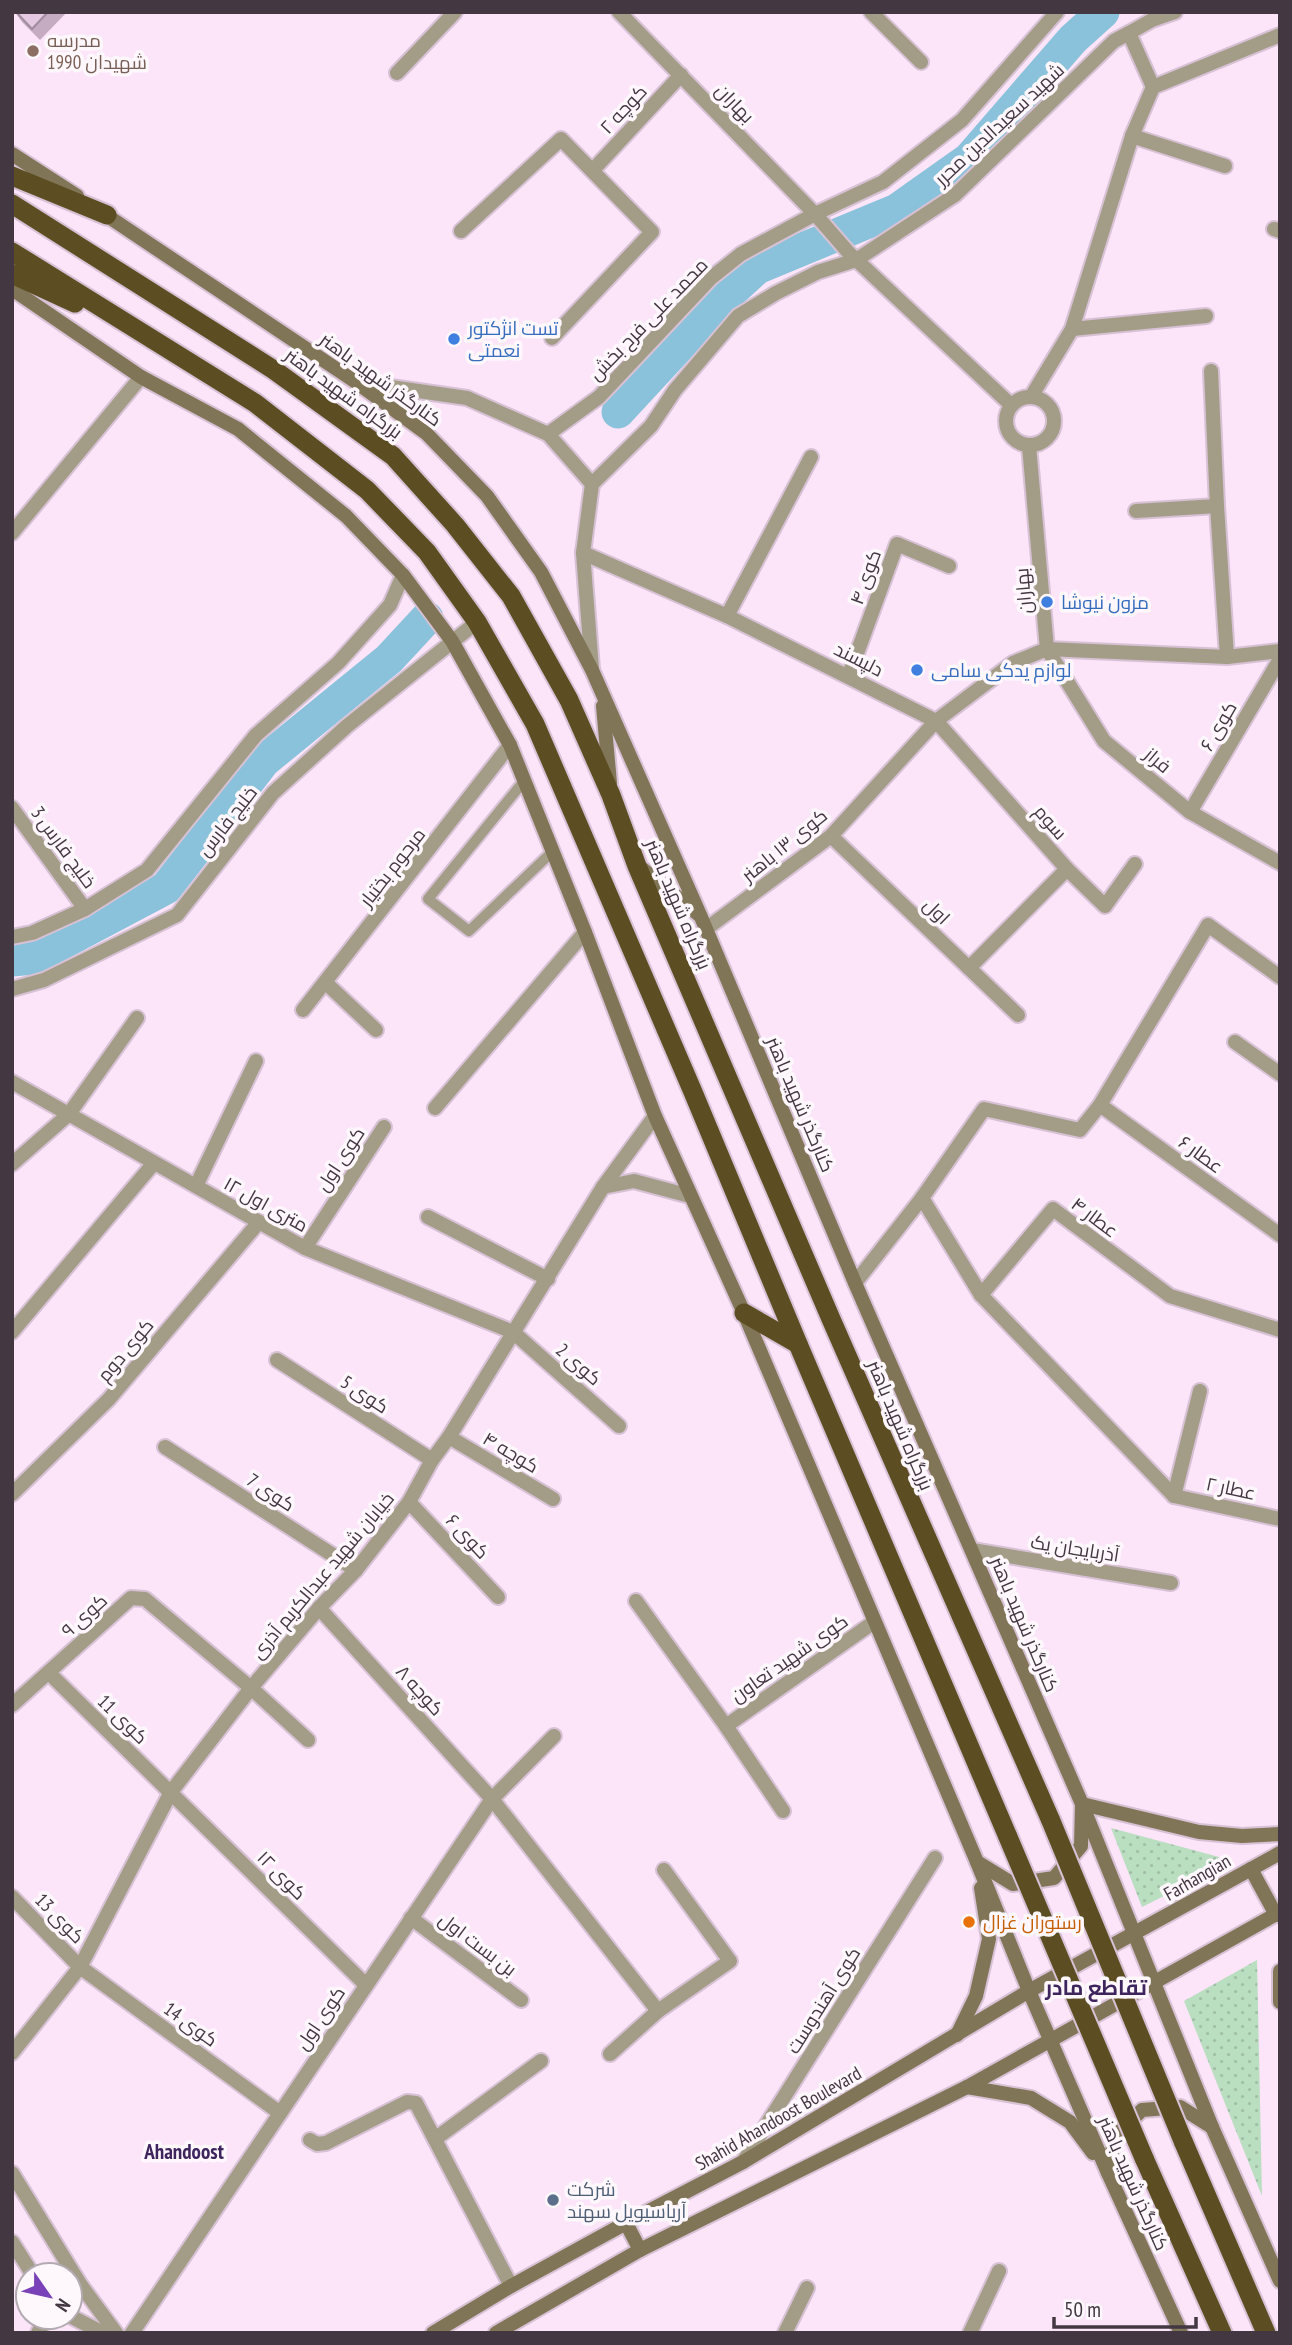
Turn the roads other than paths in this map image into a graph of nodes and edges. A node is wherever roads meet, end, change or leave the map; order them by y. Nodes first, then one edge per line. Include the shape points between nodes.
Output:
1 (455, 12) edge
2 (619, 12) edge
3 (871, 12) edge
4 (1057, 12) edge
5 (1175, 12) edge
6 (1129, 33) junction
7 (1280, 35) edge
8 (920, 62) dead end
9 (397, 73) dead end
10 (681, 75) junction
11 (1153, 87) junction
12 (1132, 136) junction
13 (12, 154) edge
14 (1225, 166) dead end
15 (593, 170) junction
16 (12, 176) edge
17 (12, 204) edge
18 (107, 215) junction
19 (819, 218) junction
20 (461, 231) dead end
21 (12, 252) edge
22 (853, 256) junction
23 (12, 274) edge
24 (12, 289) edge
25 (1206, 316) dead end
26 (1072, 329) junction
27 (552, 338) dead end
28 (158, 343) junction
29 (1211, 371) dead end
30 (141, 377) junction
31 (356, 382) junction
32 (1031, 397) junction
33 (1010, 405) junction
34 (548, 434) junction
35 (1029, 446) junction
36 (811, 457) dead end
37 (592, 484) junction
38 (1217, 506) junction
39 (1136, 511) dead end
40 (12, 533) edge
41 (583, 553) junction
42 (949, 566) dead end
43 (403, 575) junction
44 (727, 616) junction
45 (478, 622) junction
46 (452, 640) junction
47 (1047, 649) junction
48 (1280, 651) edge
49 (1227, 657) junction
50 (1280, 659) edge
51 (592, 670) junction
52 (849, 675) junction
53 (602, 692) junction
54 (936, 721) junction
55 (510, 745) junction
56 (524, 781) junction
57 (611, 795) junction
58 (12, 808) edge
59 (1190, 812) junction
60 (831, 836) junction
61 (552, 852) junction
62 (1280, 863) edge
63 (1135, 864) dead end
64 (638, 866) junction
65 (1067, 869) junction
66 (85, 909) junction
67 (704, 923) junction
68 (585, 932) junction
69 (12, 937) edge
70 (969, 968) junction
71 (1280, 977) edge
72 (326, 983) junction
73 (12, 989) edge
74 (303, 1010) dead end
75 (1018, 1015) dead end
76 (137, 1018) dead end
77 (376, 1030) dead end
78 (1235, 1042) dead end
79 (256, 1061) dead end
80 (1280, 1074) edge
81 (12, 1082) edge
82 (1100, 1105) junction
83 (435, 1108) dead end
84 (69, 1114) junction
85 (655, 1116) junction
86 (384, 1127) dead end
87 (154, 1163) junction
88 (12, 1164) edge
89 (196, 1186) junction
90 (603, 1187) junction
91 (690, 1196) junction
92 (922, 1198) junction
93 (428, 1217) dead end
94 (259, 1222) junction
95 (1280, 1235) edge
96 (305, 1248) junction
97 (548, 1279) junction
98 (855, 1283) junction
99 (981, 1295) junction
100 (744, 1313) junction
101 (1280, 1329) edge
102 (12, 1332) edge
103 (513, 1332) junction
104 (798, 1344) junction
105 (278, 1360) dead end
106 (1200, 1391) dead end
107 (620, 1426) dead end
108 (449, 1437) junction
109 (165, 1447) dead end
110 (432, 1460) junction
111 (15, 1487) edge
112 (1174, 1496) junction
113 (553, 1499) dead end
114 (409, 1502) junction
115 (1280, 1519) edge
116 (972, 1550) junction
117 (356, 1570) junction
118 (1171, 1583) dead end
119 (498, 1597) dead end
120 (636, 1601) dead end
121 (319, 1608) junction
122 (874, 1622) junction
123 (49, 1673) junction
124 (251, 1688) junction
125 (12, 1705) edge
126 (726, 1726) junction
127 (554, 1736) dead end
128 (308, 1740) dead end
129 (171, 1792) junction
130 (492, 1799) junction
131 (1082, 1804) junction
132 (783, 1811) dead end
133 (1280, 1834) edge
134 (1280, 1853) edge
135 (935, 1858) dead end
136 (977, 1862) junction
137 (1251, 1869) junction
138 (664, 1870) dead end
139 (12, 1897) edge
140 (1278, 1914) edge
141 (411, 1918) junction
142 (1133, 1936) junction
143 (80, 1966) junction
144 (1280, 1971) edge
145 (1155, 1983) junction
146 (366, 1985) junction
147 (1029, 1991) junction
148 (521, 2000) dead end
149 (1280, 2002) edge
150 (657, 2011) junction
151 (957, 2035) junction
152 (1051, 2040) junction
153 (12, 2053) edge
154 (610, 2054) dead end
155 (541, 2061) dead end
156 (967, 2087) junction
157 (280, 2113) junction
158 (1212, 2127) junction
159 (435, 2139) junction
160 (310, 2140) dead end
161 (743, 2162) junction
162 (12, 2173) edge
163 (1108, 2174) junction
164 (626, 2223) junction
165 (12, 2242) edge
166 (640, 2250) junction
167 (24, 2261) edge
168 (999, 2271) dead end
169 (1280, 2281) edge
170 (511, 2286) junction
171 (807, 2288) dead end
172 (84, 2323) edge
173 (103, 2333) edge
174 (116, 2333) edge
175 (132, 2333) edge
176 (433, 2333) edge
177 (496, 2333) edge
178 (785, 2333) edge
179 (970, 2333) edge
180 (1181, 2333) edge
181 (1222, 2333) edge
182 (1266, 2333) edge

1 - 9 street
2 - 10 street, بهاران
3 - 8 street
4 - 19 street, محمد علی فرح بخش via 962,120 883,182
5 - 6 street, شهید سعیدالدین محرر
6 - 11 street
6 - 22 street, شهید سعیدالدین محرر via 1114,41 955,195
7 - 11 street
10 - 15 street, کوچه ۲
10 - 19 street, بهاران
11 - 12 street
12 - 14 street
12 - 26 street
13 - 18 main road, کنارگذر شهید باهنر
15 - 20 street via 561,139
15 - 27 street via 652,232
16 - 18 highway
17 - 57 highway, بزرگراه شهید باهنر via 274,370 393,456 511,596 569,700
18 - 31 main road, کنارگذر شهید باهنر
19 - 22 street, بهاران
19 - 34 street, محمد علی فرح بخش via 741,254 711,278 599,397
21 - 28 highway
22 - 33 street
22 - 37 street, شهید سعیدالدین محرر via 738,316 675,390 651,426
23 - 28 highway
24 - 30 main road, کنارگذر شهید باهنر
25 - 26 street
26 - 32 street
28 - 45 highway via 256,403 367,490 427,552
29 - 38 street
30 - 40 street
30 - 43 main road, کنارگذر شهید باهنر via 238,429 346,516
31 - 34 street via 467,398
31 - 51 main road, کنارگذر شهید باهنر via 426,433 487,496 541,572
32 - 33 street
32 - 35 street via 1040,398 1052,410 1054,427 1045,440
33 - 35 street via 1006,428 1014,440
34 - 37 street
35 - 47 street, بهاران
36 - 44 street
37 - 41 street
38 - 39 street
38 - 49 street
41 - 44 street, دلپسند
41 - 51 street
42 - 52 street, کوی ۴ via 897,544
43 - 46 main road, کنارگذر شهید باهنر
43 - 66 street, خلیج فارس via 390,605 338,663 256,736 147,870
44 - 52 street, دلپسند
45 - 46 street, خلیج فارس
45 - 104 highway via 540,736
46 - 55 main road, کنارگذر شهید باهنر
46 - 73 street, خلیج فارس via 273,793 177,915 44,980
47 - 49 street
47 - 54 street via 1013,663
47 - 59 street, فراز via 1104,740
48 - 49 street
50 - 59 street, کوی ۶
51 - 53 main road, کنارگذر شهید باهنر
52 - 54 street, دلپسند
53 - 57 main road
53 - 67 main road, کنارگذر شهید باهنر
54 - 60 street, کوی ۱۳ باهنر
54 - 65 street, سوم
55 - 56 main road, کنارگذر شهید باهنر
55 - 72 street, مرحوم بختیار
56 - 61 main road, کنارگذر شهید باهنر
56 - 61 lane via 428,899 469,930
57 - 64 highway, بزرگراه شهید باهنر
58 - 66 street, خلیج فارس 3
59 - 62 street, فراز
60 - 67 street, کوی ۱۳ باهنر
60 - 70 street, اول
61 - 68 main road, کنارگذر شهید باهنر
63 - 65 street, سوم via 1105,906
64 - 67 main road
64 - 182 highway, بزرگراه شهید باهنر, bridge via 1051,1821
65 - 70 street
66 - 69 street, خلیج فارس
67 - 98 main road, کنارگذر شهید باهنر
68 - 83 street
68 - 85 main road, کنارگذر شهید باهنر
70 - 75 street, اول
71 - 82 street via 1208,925
72 - 74 street, مرحوم بختیار
72 - 77 street
76 - 84 street
78 - 80 street
79 - 89 street
81 - 84 street, ۱۲ متری اول
82 - 92 street via 1080,1130 984,1109
82 - 95 street, عطار ۶
84 - 87 street, ۱۲ متری اول
84 - 88 street
85 - 90 street, خیابان شهید عبدالکریم آذری
85 - 91 main road, کنارگذر شهید باهنر
86 - 96 street, کوی اول
87 - 89 street, ۱۲ متری اول
87 - 102 street
89 - 94 street, ۱۲ متری اول
90 - 91 street via 634,1181
90 - 97 street, خیابان شهید عبدالکریم آذری
91 - 100 main road, کنارگذر شهید باهنر
92 - 98 street
92 - 99 street
93 - 97 street
94 - 96 street, ۱۲ متری اول
94 - 111 street, کوی دوم via 109,1399
96 - 103 street, ۱۲ متری اول
97 - 103 street, خیابان شهید عبدالکریم آذری
98 - 116 main road, کنارگذر شهید باهنر
99 - 101 street, عطار ۴ via 1053,1209 1170,1296
99 - 112 street
100 - 104 highway
100 - 122 main road, کنارگذر شهید باهنر
103 - 107 street, کوی 2
103 - 108 street, خیابان شهید عبدالکریم آذری
104 - 181 highway, bridge
105 - 110 street, کوی 5
106 - 112 street
108 - 110 street, خیابان شهید عبدالکریم آذری
108 - 113 street, کوچه ۴
109 - 117 street, کوی 7
110 - 114 street, خیابان شهید عبدالکریم آذری
112 - 115 street, عطار ۲
114 - 117 street, خیابان شهید عبدالکریم آذری
114 - 119 street, کوی ۶
116 - 118 street, آذربایجان یک
116 - 131 main road, کنارگذر شهید باهنر
117 - 121 street, خیابان شهید عبدالکریم آذری
120 - 126 street
121 - 124 street, خیابان شهید عبدالکریم آذری
121 - 130 street, کوچه ۸
122 - 126 street, کوی شهید تعاون
122 - 136 main road, کنارگذر شهید باهنر
123 - 124 street, کوی ۹ via 131,1598 145,1599
123 - 125 street, کوی ۹
123 - 129 street, کوی 11
124 - 128 street, کوی ۹
124 - 129 street, خیابان شهید عبدالکریم آذری
126 - 132 street
127 - 130 street, کوی اول
129 - 143 street, خیابان شهید عبدالکریم آذری
129 - 146 street, کوی ۱۲
130 - 141 street, کوی اول
130 - 150 street, کوچه ۸
131 - 133 main road via 1199,1832
131 - 136 main road via 1081,1846 1054,1878 1013,1884
131 - 142 main road, کنارگذر شهید باهنر
134 - 137 main road, Farhangian
135 - 161 street, کوی آهندوست
136 - 147 main road, کنارگذر شهید باهنر
136 - 151 main road via 989,1939 976,1996
137 - 140 main road
137 - 142 main road, Farhangian
138 - 150 street via 730,1961
139 - 143 street, کوی 13
140 - 145 main road
141 - 146 street, کوی اول
141 - 148 street, بن بست اول
142 - 145 main road, کنارگذر شهید باهنر
142 - 147 main road, Farhangian
143 - 153 street, خیابان شهید عبدالکریم آذری
143 - 157 street, کوی 14
144 - 149 main road
145 - 152 main road
145 - 158 main road, کنارگذر شهید باهنر
146 - 157 street, کوی اول
147 - 151 main road, Shahid Ahandoost Boulevard
147 - 152 main road, کنارگذر شهید باهنر
150 - 154 street
151 - 161 main road, Shahid Ahandoost Boulevard
152 - 156 main road
152 - 163 main road, کنارگذر شهید باهنر
155 - 159 street
156 - 163 main road via 1031,2098 1070,2122
156 - 166 main road
157 - 175 street, کوی اول
158 - 163 main road via 1180,2107 1142,2110 1115,2136
158 - 169 main road, کنارگذر شهید باهنر
159 - 160 street via 416,2103 407,2102 326,2143
159 - 170 street
161 - 164 main road, Shahid Ahandoost Boulevard
162 - 174 street via 79,2284
163 - 180 main road, کنارگذر شهید باهنر
164 - 166 main road
164 - 170 main road, Shahid Ahandoost Boulevard
165 - 167 street
166 - 177 main road
168 - 179 street
170 - 176 main road, Shahid Ahandoost Boulevard
171 - 178 street
172 - 173 street

